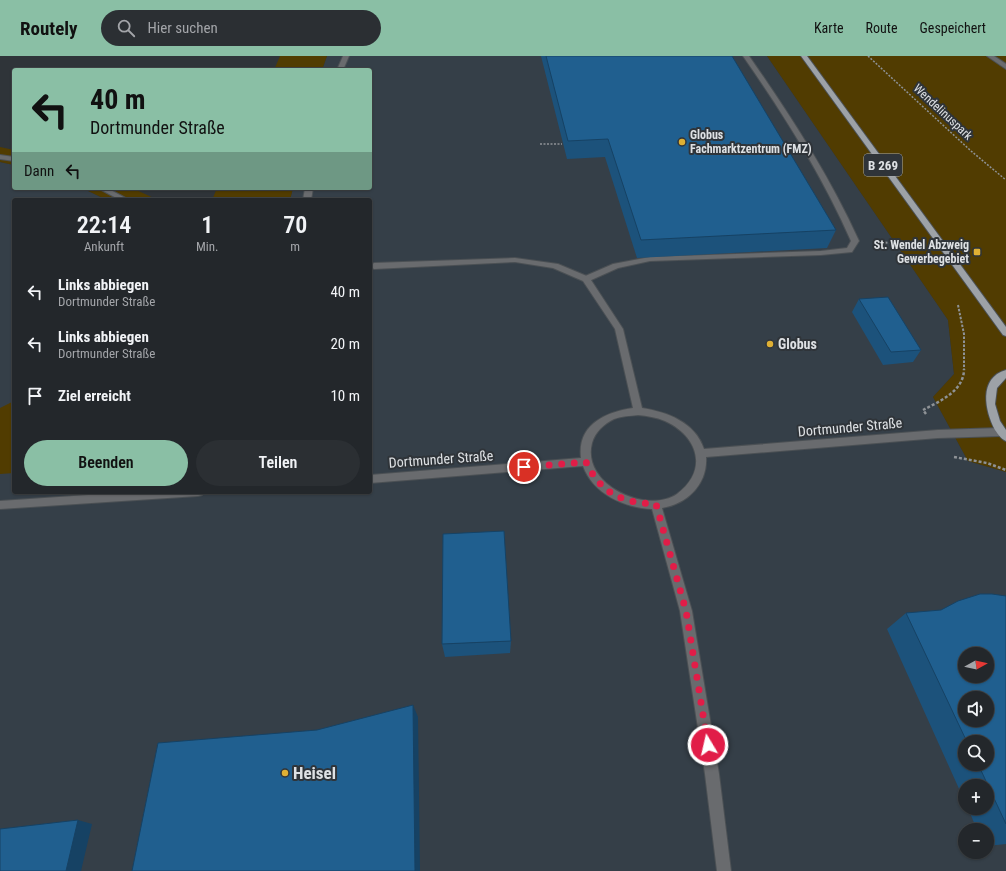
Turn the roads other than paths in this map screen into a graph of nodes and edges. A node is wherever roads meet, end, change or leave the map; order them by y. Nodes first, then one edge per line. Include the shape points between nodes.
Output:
1 (346, 56) edge
2 (746, 56) edge
3 (804, 56) edge
4 (990, 56) edge
5 (1006, 67) edge
6 (341, 68) edge
7 (0, 157) edge
8 (12, 159) edge
9 (106, 190) edge
10 (121, 198) edge
11 (372, 266) edge
12 (586, 279) junction
13 (1006, 333) edge
14 (1006, 374) edge
15 (638, 411) junction
16 (1004, 434) edge
17 (701, 454) junction
18 (586, 462) junction
19 (372, 479) edge
20 (150, 494) edge
21 (101, 496) edge
22 (656, 504) junction
23 (0, 505) edge
24 (724, 871) edge

1 - 6 street
2 - 12 street via 791,121 842,209 856,241 849,250 821,253 650,259 616,266
3 - 13 main road, B 269
4 - 5 street
7 - 8 street
9 - 10 street
11 - 12 street via 515,260 555,266
12 - 15 street via 619,329
14 - 16 main road via 992,387 989,400 992,415
15 - 17 street via 665,417 684,428
15 - 18 street via 619,413 603,420 591,432 585,446
16 - 17 street, Dortmunder Straße via 938,434
17 - 22 street via 702,468 688,493 674,500
18 - 19 street, Dortmunder Straße
18 - 22 street via 593,476 620,498 638,504
20 - 21 street
21 - 23 street
22 - 24 street via 686,611 712,774

